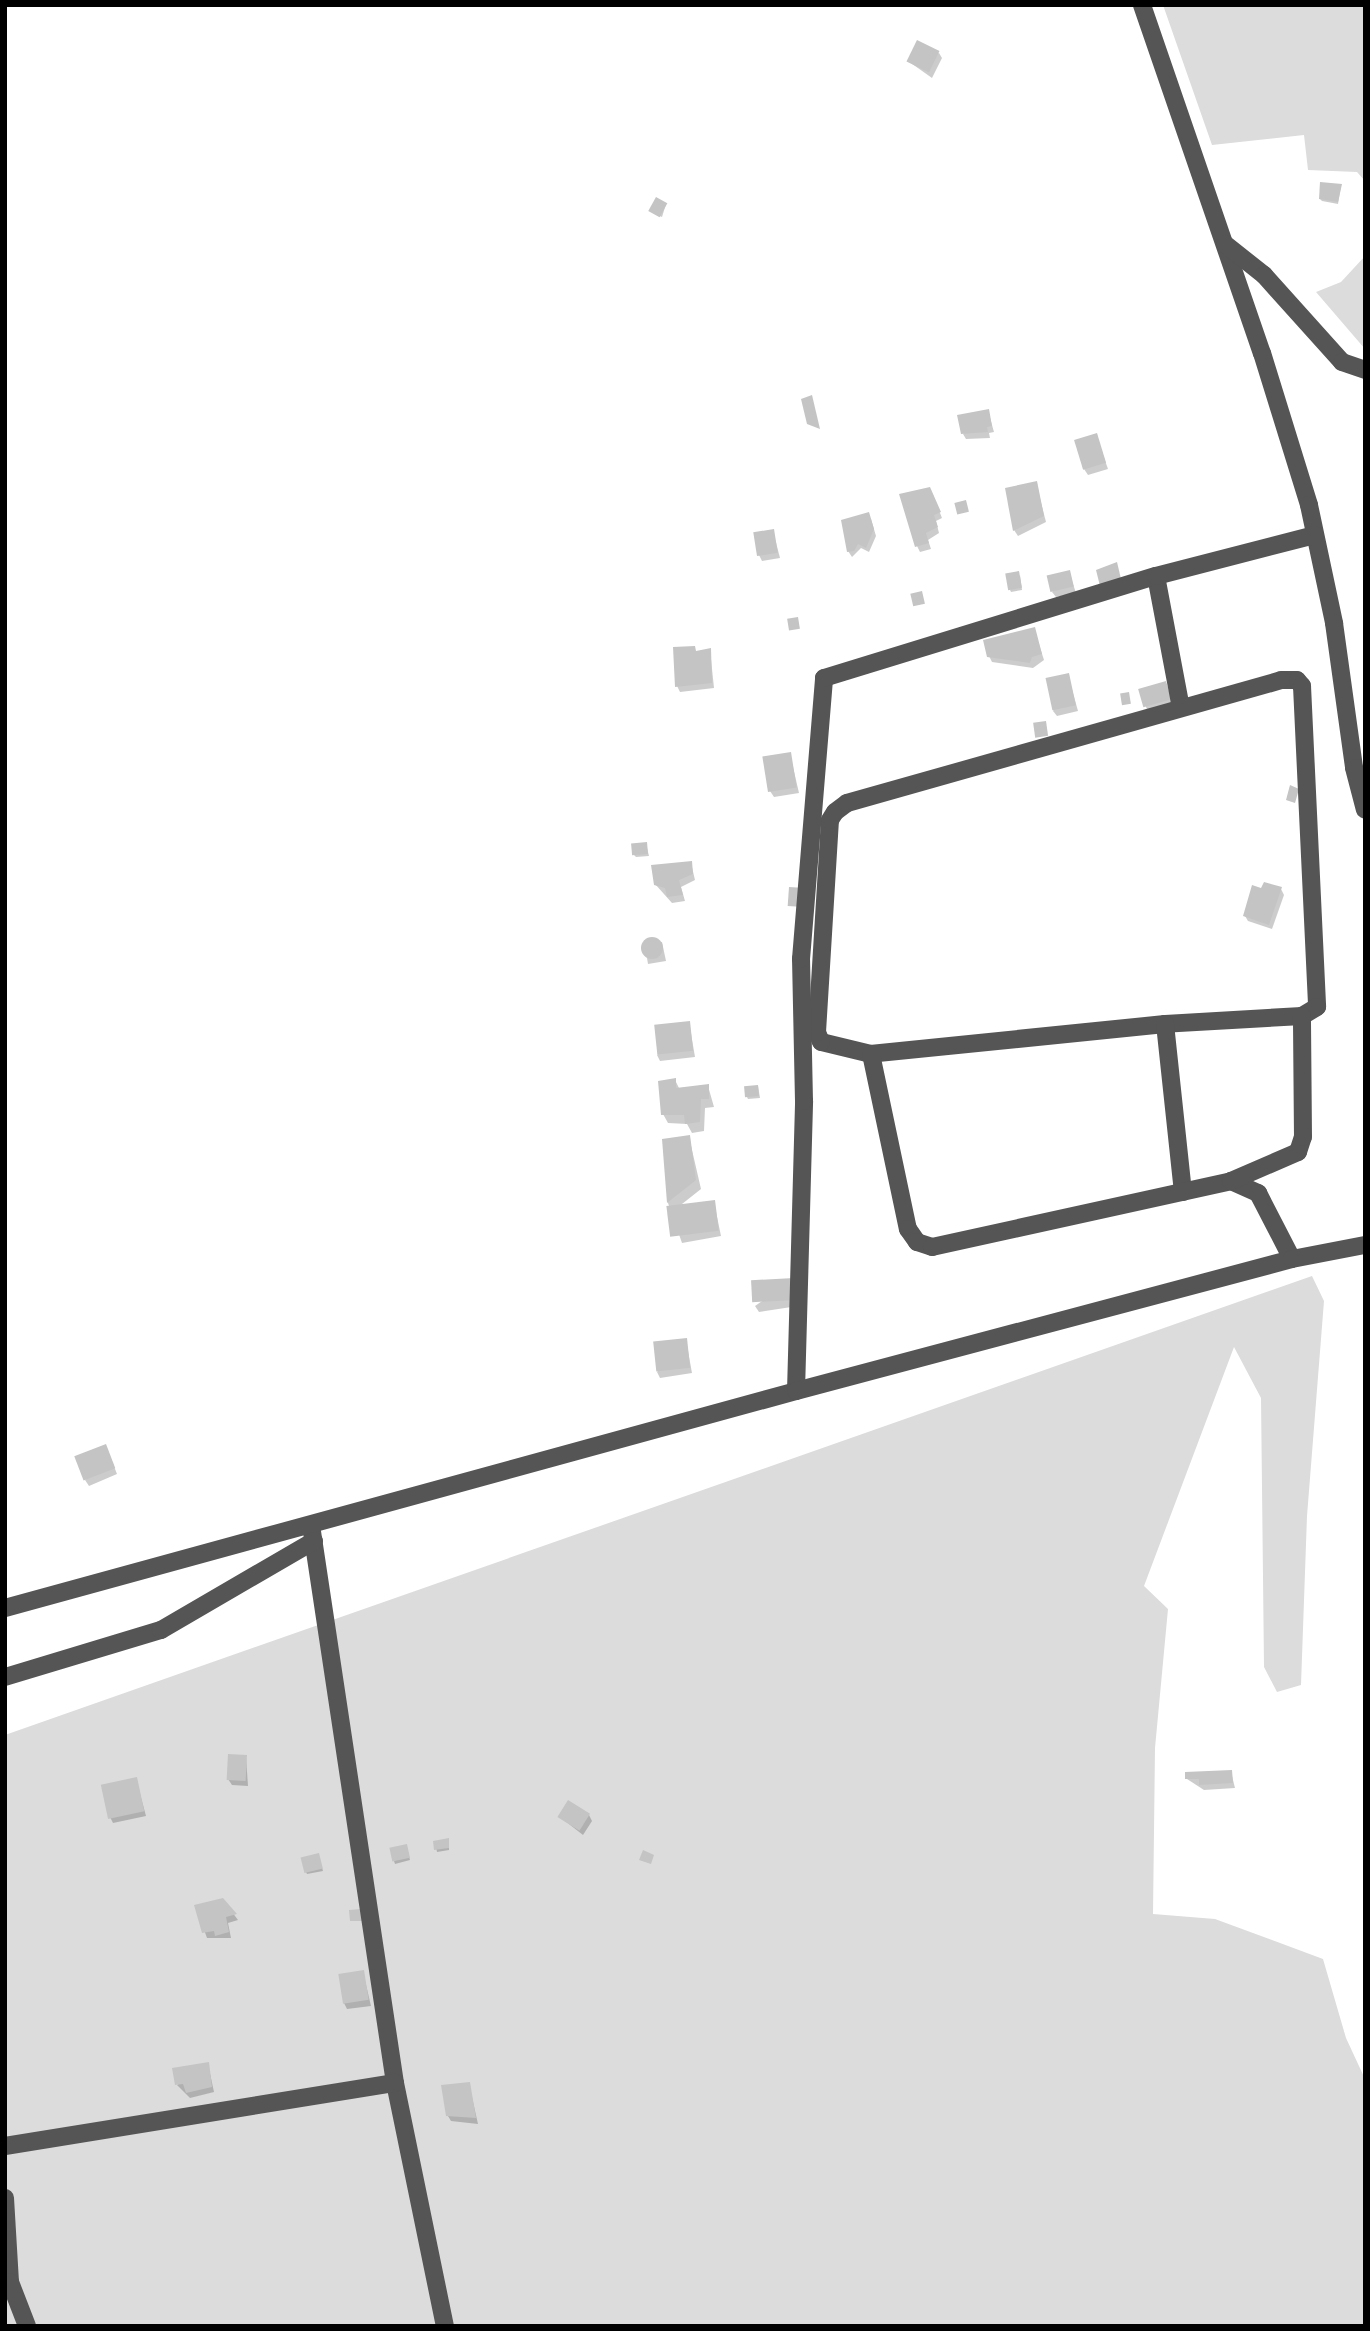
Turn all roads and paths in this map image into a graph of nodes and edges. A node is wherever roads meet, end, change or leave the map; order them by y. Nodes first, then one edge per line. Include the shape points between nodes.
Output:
1 (1142, 5) edge
2 (1225, 244) junction
3 (1365, 370) edge
4 (1315, 535) junction
5 (1156, 576) junction
6 (1181, 708) junction
7 (1365, 810) edge
8 (1302, 1016) junction
9 (1165, 1024) junction
10 (871, 1054) junction
11 (1231, 1181) junction
12 (1183, 1192) junction
13 (1365, 1245) edge
14 (1292, 1259) junction
15 (796, 1391) junction
16 (313, 1533) junction
17 (5, 1608) edge
18 (5, 1678) edge
19 (395, 2083) junction
20 (5, 2146) edge
21 (5, 2198) edge
22 (6, 2240) edge
23 (27, 2326) edge
24 (445, 2326) edge

1 - 2 street
2 - 3 street via 1264,275 1342,362
2 - 4 street
4 - 5 street
4 - 7 street
5 - 6 street
5 - 15 street via 824,678 801,960 804,1101
6 - 8 street via 1281,680 1297,680 1302,687 1319,992 1317,1007
6 - 10 street via 847,803 835,811 830,820 817,1032 827,1047
8 - 9 street
8 - 11 street via 1303,1137 1298,1152
9 - 10 street
9 - 12 street
10 - 12 street via 908,1228 917,1242 932,1247
11 - 12 street
11 - 14 street via 1258,1193
13 - 14 street
14 - 15 street
15 - 16 street
16 - 17 street
16 - 18 street via 161,1630
16 - 19 street
19 - 20 street
19 - 24 street
21 - 22 street
22 - 23 street via 10,2282

